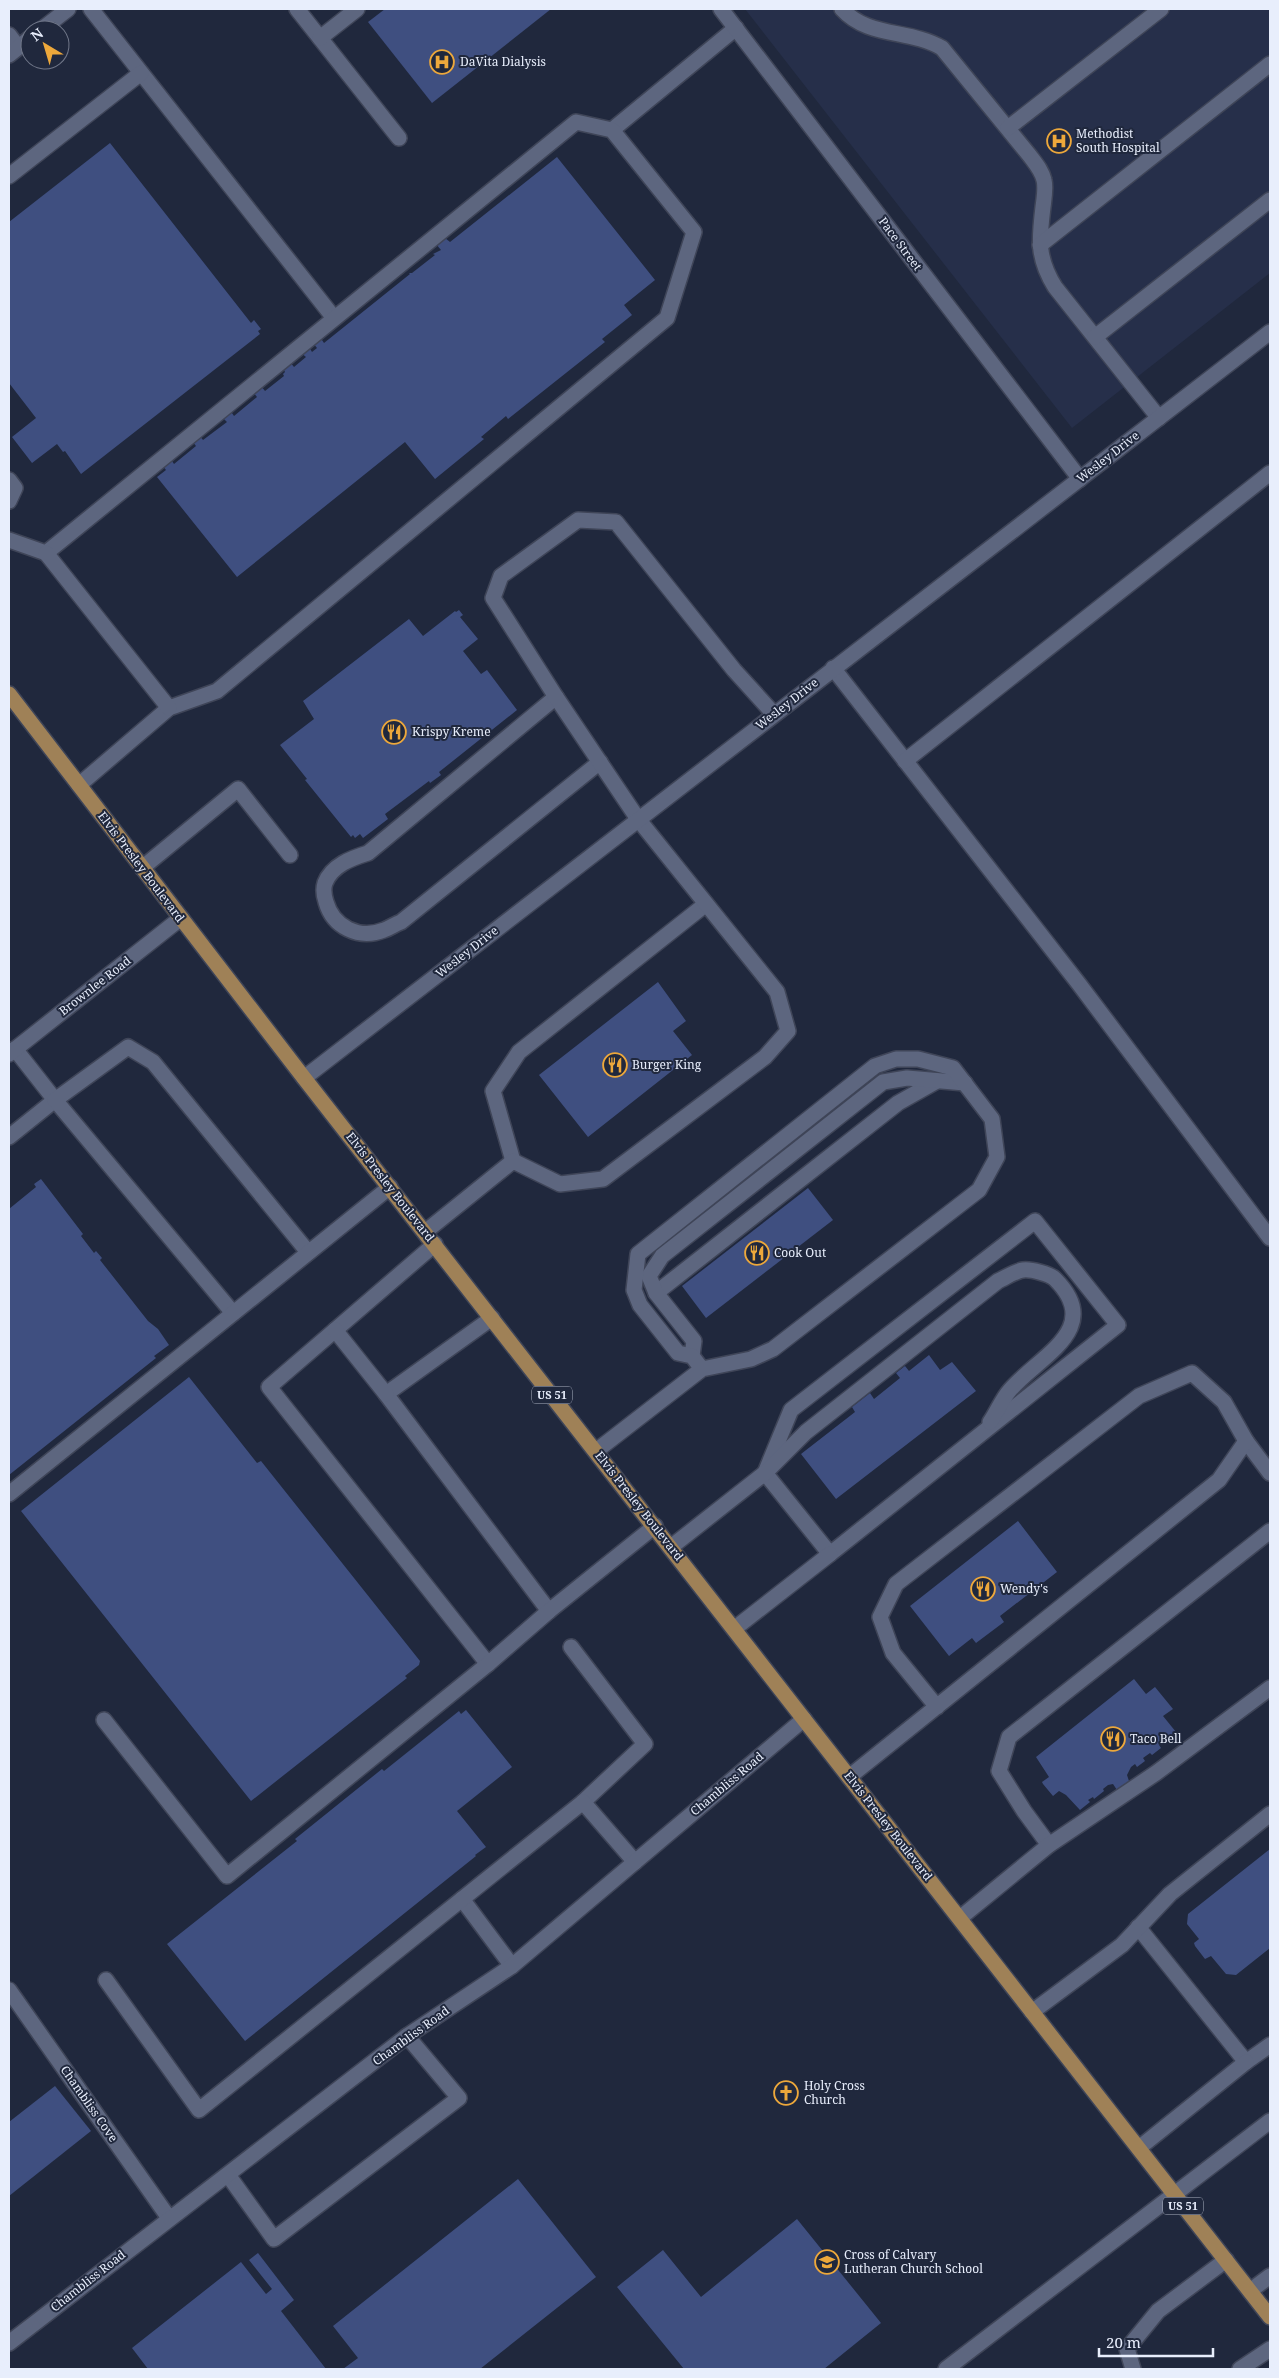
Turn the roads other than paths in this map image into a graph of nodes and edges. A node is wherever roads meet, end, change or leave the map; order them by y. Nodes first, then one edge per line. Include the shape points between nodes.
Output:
1 (68, 9) edge
2 (90, 9) edge
3 (297, 9) edge
4 (357, 9) edge
5 (721, 9) edge
6 (842, 9) edge
7 (1161, 9) edge
8 (54, 20) edge
9 (736, 28) junction
10 (320, 38) junction
11 (1270, 64) edge
12 (141, 73) junction
13 (1008, 128) junction
14 (612, 130) junction
15 (399, 138) dead end
16 (9, 176) edge
17 (1270, 200) edge
18 (1040, 245) junction
19 (334, 318) junction
20 (1270, 332) edge
21 (1095, 337) junction
22 (1159, 418) junction
23 (1270, 473) edge
24 (1080, 479) junction
25 (9, 480) edge
26 (9, 501) edge
27 (9, 540) edge
28 (46, 553) junction
29 (833, 668) junction
30 (9, 694) edge
31 (556, 697) junction
32 (169, 708) junction
33 (774, 714) junction
34 (905, 761) junction
35 (600, 762) junction
36 (79, 785) junction
37 (638, 819) junction
38 (290, 855) dead end
39 (142, 868) junction
40 (706, 904) junction
41 (180, 918) junction
42 (12, 1052) edge
43 (304, 1078) junction
44 (937, 1081) junction
45 (965, 1083) junction
46 (55, 1100) junction
47 (9, 1137) edge
48 (513, 1161) junction
49 (390, 1187) junction
50 (425, 1232) junction
51 (1270, 1238) edge
52 (434, 1244) junction
53 (308, 1252) junction
54 (656, 1293) junction
55 (233, 1313) junction
56 (492, 1318) junction
57 (335, 1330) junction
58 (692, 1356) junction
59 (702, 1368) junction
60 (386, 1394) junction
61 (985, 1431) junction
62 (1246, 1441) junction
63 (596, 1451) junction
64 (1270, 1473) edge
65 (765, 1474) junction
66 (9, 1494) edge
67 (655, 1526) junction
68 (1270, 1530) edge
69 (671, 1547) junction
70 (830, 1554) junction
71 (549, 1611) junction
72 (734, 1629) junction
73 (571, 1647) dead end
74 (488, 1664) junction
75 (1270, 1688) edge
76 (937, 1706) junction
77 (804, 1719) junction
78 (104, 1720) dead end
79 (849, 1777) junction
80 (583, 1802) junction
81 (1270, 1814) edge
82 (1049, 1845) junction
83 (635, 1862) junction
84 (462, 1899) junction
85 (960, 1918) junction
86 (1138, 1928) junction
87 (512, 1966) junction
88 (106, 1980) dead end
89 (9, 1990) edge
90 (1032, 2012) junction
91 (407, 2036) junction
92 (1270, 2044) edge
93 (1246, 2062) junction
94 (1270, 2121) edge
95 (1139, 2148) junction
96 (228, 2175) junction
97 (1175, 2195) junction
98 (170, 2218) junction
99 (1226, 2260) junction
100 (1270, 2276) edge
101 (1250, 2291) junction
102 (1270, 2317) edge
103 (9, 2343) edge
104 (1270, 2349) edge
105 (946, 2369) edge
106 (1133, 2369) edge
107 (1240, 2369) edge

1 - 8 street
2 - 12 street
3 - 10 street
4 - 10 street
5 - 9 street, Pace Street
6 - 13 street via 860,24 929,40 942,48
7 - 13 street
9 - 14 street
9 - 24 street, Pace Street
10 - 15 street
11 - 18 street
12 - 16 street
12 - 19 street
13 - 18 street via 1040,170 1045,182
14 - 19 street via 576,122
14 - 32 street via 694,232 667,318 217,691
17 - 21 street
18 - 21 street via 1045,271
19 - 28 street
20 - 22 street, Wesley Drive
21 - 22 street
22 - 24 street, Wesley Drive
23 - 34 street
24 - 29 street, Wesley Drive
25 - 26 street via 15,488
27 - 28 street
28 - 32 street
29 - 33 street, Wesley Drive
29 - 34 street
30 - 36 main road, Elvis Presley Boulevard / US 51
31 - 33 street via 493,598 501,576 578,520 616,522 734,670
31 - 35 street
31 - 35 street via 368,853 343,863 332,872 324,884 324,896 332,918 353,932 367,933 383,931 401,922
32 - 36 street
33 - 37 street, Wesley Drive
34 - 51 street
35 - 37 street
36 - 39 main road, Elvis Presley Boulevard / US 51
37 - 40 street
37 - 43 street, Wesley Drive
38 - 39 street via 238,789
39 - 41 main road, Elvis Presley Boulevard / US 51
40 - 48 street via 519,1052 493,1092
40 - 48 street via 777,992 788,1031 765,1057 603,1179 560,1184
41 - 42 street, Brownlee Road
41 - 43 main road, Elvis Presley Boulevard / US 51
42 - 46 street
43 - 49 main road, Elvis Presley Boulevard / US 51
44 - 45 street
44 - 54 street via 898,1103
44 - 54 street via 907,1078 883,1082 662,1256 649,1276
45 - 58 street via 953,1068 918,1059 896,1059 875,1066 638,1254 634,1290 640,1305 678,1353
45 - 59 street via 992,1119 998,1157 979,1190 773,1350 751,1359
46 - 47 street
46 - 53 street via 128,1047 152,1062
46 - 55 street
48 - 50 street
49 - 50 main road, Elvis Presley Boulevard / US 51
49 - 53 street
50 - 52 main road, Elvis Presley Boulevard / US 51
52 - 56 main road, Elvis Presley Boulevard / US 51
52 - 57 street
53 - 55 street
54 - 58 street via 694,1341
55 - 66 street
56 - 60 street
56 - 63 main road, Elvis Presley Boulevard / US 51
57 - 60 street
57 - 74 street via 269,1386
58 - 59 street
59 - 63 street
60 - 71 street
61 - 65 street via 1010,1390 1067,1337 1073,1302 1051,1276 1023,1270 998,1281 806,1432
61 - 65 street via 1118,1325 1035,1221 791,1410
61 - 70 street
62 - 64 street
62 - 76 street via 1219,1480
62 - 76 street via 1224,1402 1192,1373 1139,1396 896,1584 880,1617 894,1654
63 - 67 main road, Elvis Presley Boulevard / US 51
65 - 69 street
65 - 70 street
67 - 69 main road, Elvis Presley Boulevard / US 51
67 - 71 street
68 - 82 street via 1009,1737 999,1771
69 - 72 main road, Elvis Presley Boulevard / US 51
70 - 72 street
71 - 74 street
72 - 77 main road, Elvis Presley Boulevard / US 51
73 - 80 street via 645,1744
74 - 78 street via 227,1876
75 - 82 street via 1156,1773
76 - 79 street
77 - 79 main road, Elvis Presley Boulevard / US 51
77 - 83 street, Chambliss Road
79 - 85 main road, Elvis Presley Boulevard / US 51
80 - 83 street
80 - 84 street
81 - 86 street via 1170,1894
82 - 85 street
83 - 87 street, Chambliss Road
84 - 87 street
84 - 88 street via 198,2110
85 - 90 main road, Elvis Presley Boulevard / US 51
86 - 90 street via 1122,1945
86 - 93 street
87 - 91 street, Chambliss Road
89 - 98 street, Chambliss Cove
90 - 95 main road, Elvis Presley Boulevard / US 51
91 - 96 street, Chambliss Road
91 - 96 street via 459,2098 274,2239
92 - 93 street
93 - 95 street
94 - 97 street
95 - 97 main road, Elvis Presley Boulevard / US 51
96 - 98 street, Chambliss Road
97 - 99 main road, Elvis Presley Boulevard / US 51
97 - 105 street
98 - 103 street, Chambliss Road
99 - 101 main road, Elvis Presley Boulevard / US 51
99 - 106 street via 1158,2310 1128,2349
100 - 101 street
101 - 102 main road, Elvis Presley Boulevard / US 51
104 - 107 street

